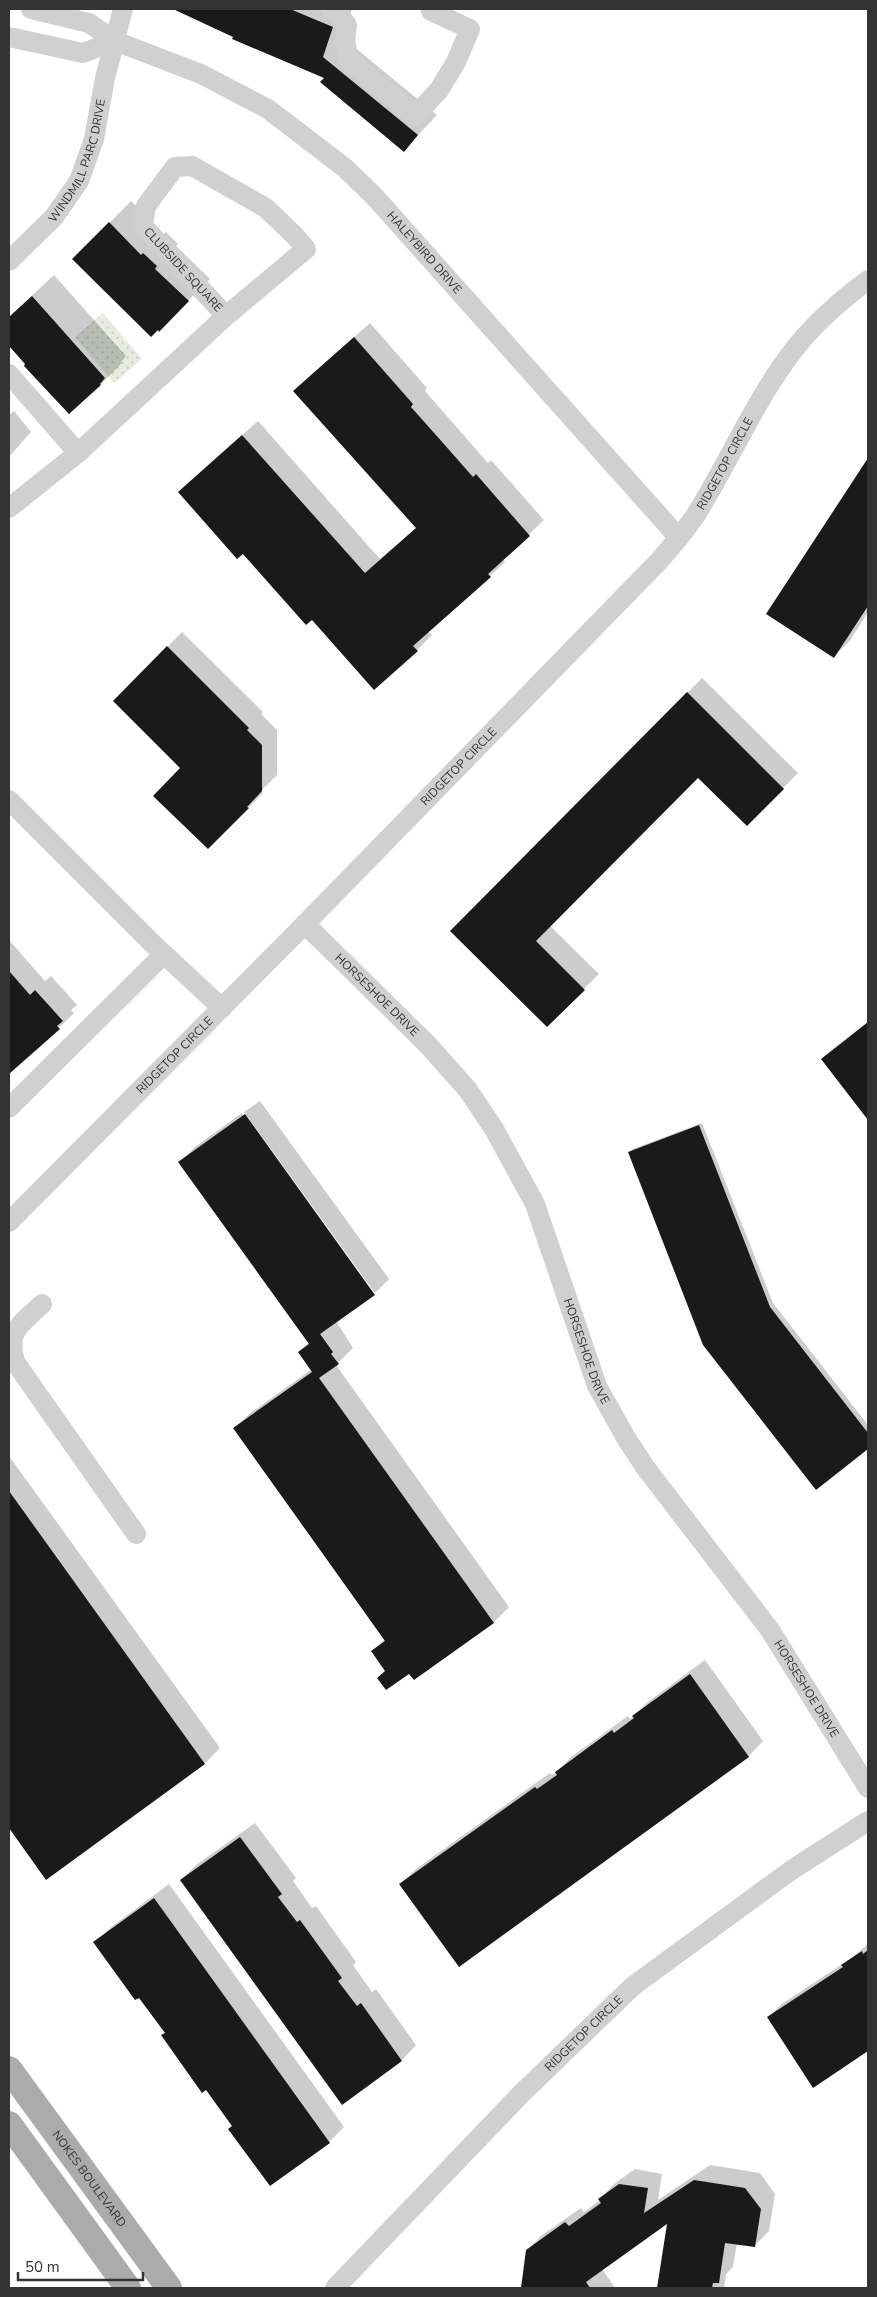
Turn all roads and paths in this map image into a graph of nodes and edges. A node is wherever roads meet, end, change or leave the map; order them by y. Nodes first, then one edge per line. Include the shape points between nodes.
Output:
1 (31, 9) edge
2 (123, 9) edge
3 (331, 9) edge
4 (432, 9) edge
5 (9, 37) edge
6 (115, 41) junction
7 (9, 261) edge
8 (868, 280) edge
9 (226, 316) junction
10 (9, 374) edge
11 (78, 453) junction
12 (9, 508) edge
13 (679, 538) junction
14 (9, 800) edge
15 (305, 924) junction
16 (164, 954) junction
17 (222, 1008) junction
18 (9, 1108) edge
19 (9, 1222) edge
20 (42, 1304) dead end
21 (136, 1534) dead end
22 (868, 1788) edge
23 (868, 1821) edge
24 (9, 2070) edge
25 (9, 2124) edge
26 (128, 2288) edge
27 (169, 2288) edge
28 (336, 2288) edge

1 - 6 street, HALEYBIRD DRIVE via 89,23
2 - 6 street, WINDMILL PARC DRIVE
3 - 4 street via 347,26 345,41 349,60 415,116 439,90 470,29
5 - 6 street via 82,53
6 - 7 street, WINDMILL PARC DRIVE via 94,139 79,181 54,217
6 - 13 street, HALEYBIRD DRIVE via 201,74 268,109 345,168
8 - 13 street, RIDGETOP CIRCLE via 818,321 795,348 696,515
9 - 9 street, CLUBSIDE SQUARE via 306,249 266,208 192,166 175,167 146,206 143,226
9 - 11 street, CLUBSIDE SQUARE
10 - 11 street
11 - 12 street, CLUBSIDE SQUARE
13 - 15 street, RIDGETOP CIRCLE
14 - 16 street
15 - 17 street, RIDGETOP CIRCLE
15 - 22 street, HORSESHOE DRIVE via 428,1045 468,1090 494,1129 535,1204 597,1386 626,1438 770,1630
16 - 17 street
16 - 18 street
17 - 19 street, RIDGETOP CIRCLE
20 - 21 street via 12,1333 15,1362
23 - 28 street, RIDGETOP CIRCLE via 793,1869 633,1986 521,2094
24 - 27 main road, NOKES BOULEVARD
25 - 26 main road

